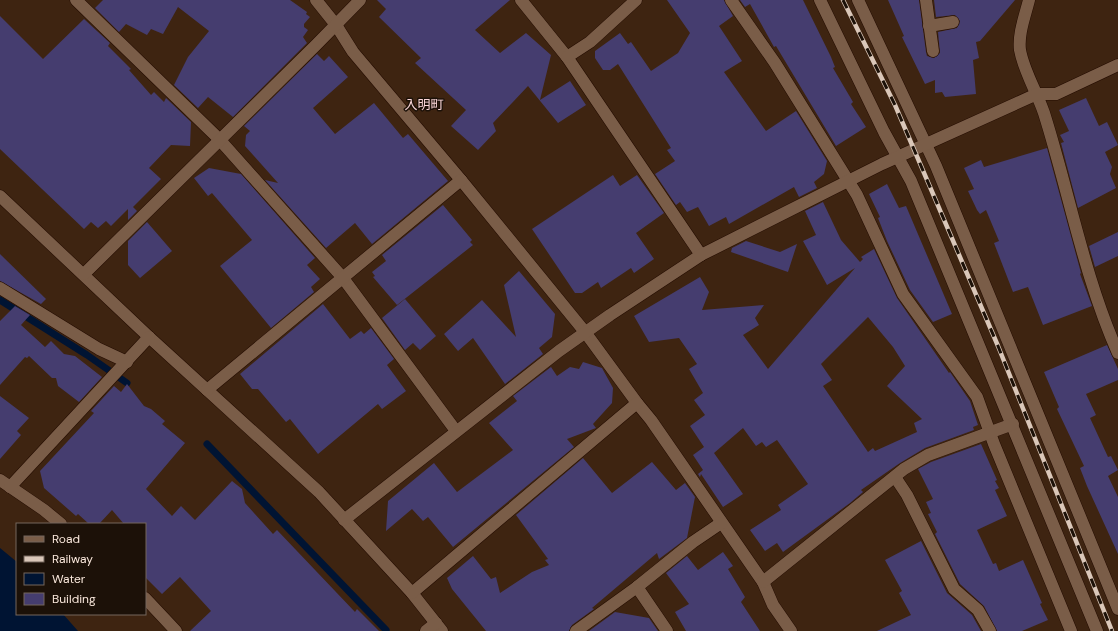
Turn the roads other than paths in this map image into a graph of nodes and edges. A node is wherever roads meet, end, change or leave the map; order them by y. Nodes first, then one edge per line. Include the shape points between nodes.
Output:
1 (76, 0) edge
2 (316, 0) edge
3 (360, 0) edge
4 (521, 0) edge
5 (636, 0) edge
6 (731, 0) edge
7 (820, 0) edge
8 (858, 0) edge
9 (926, 0) edge
10 (1030, 0) edge
11 (953, 22) dead end
12 (336, 25) junction
13 (929, 26) junction
14 (933, 52) dead end
15 (568, 58) junction
16 (1118, 65) edge
17 (1037, 94) junction
18 (219, 139) junction
19 (927, 144) junction
20 (898, 157) junction
21 (461, 180) junction
22 (848, 181) junction
23 (0, 196) edge
24 (701, 255) junction
25 (84, 274) junction
26 (343, 278) junction
27 (0, 288) edge
28 (585, 332) junction
29 (149, 337) junction
30 (1118, 353) edge
31 (125, 364) junction
32 (207, 390) junction
33 (637, 403) junction
34 (1013, 424) junction
35 (456, 431) junction
36 (990, 432) junction
37 (895, 478) junction
38 (0, 480) edge
39 (10, 487) junction
40 (344, 520) junction
41 (60, 523) edge
42 (721, 523) junction
43 (763, 582) junction
44 (637, 587) junction
45 (412, 593) junction
46 (146, 599) edge
47 (1118, 609) edge
48 (439, 627) edge
49 (176, 631) edge
50 (426, 631) edge
51 (576, 631) edge
52 (667, 631) edge
53 (791, 631) edge
54 (990, 631) edge
55 (1071, 631) edge
56 (1097, 631) edge

1 - 18 street
2 - 12 street
3 - 12 street
4 - 15 street
5 - 15 street via 590,42
6 - 22 street via 775,63
7 - 20 street
8 - 19 street
9 - 13 street
10 - 17 street via 1020,37 1020,50
11 - 13 street
12 - 18 street
12 - 21 street via 353,52
13 - 14 street
15 - 24 street
16 - 17 street via 1056,94
17 - 19 street
17 - 30 street via 1088,266
18 - 25 street
18 - 26 street
19 - 20 street
19 - 47 street
20 - 22 street
20 - 34 street via 912,181
21 - 26 street
21 - 28 street
22 - 24 street
22 - 36 street via 903,294 977,397
23 - 25 street
24 - 28 street
25 - 29 street
26 - 32 street
26 - 35 street
27 - 31 street
28 - 33 street
28 - 35 street
29 - 31 street
29 - 32 street
31 - 39 street
32 - 40 street via 319,492
33 - 42 street
33 - 45 street
34 - 36 street
34 - 56 street
35 - 40 street
36 - 37 street via 928,455 904,469
36 - 55 street
37 - 43 street
37 - 54 street via 907,495 954,589 978,610
38 - 39 street
39 - 41 street
40 - 45 street
42 - 43 street
42 - 44 street
43 - 53 street via 773,605
44 - 51 street
44 - 52 street
45 - 48 street
46 - 49 street
48 - 50 street

